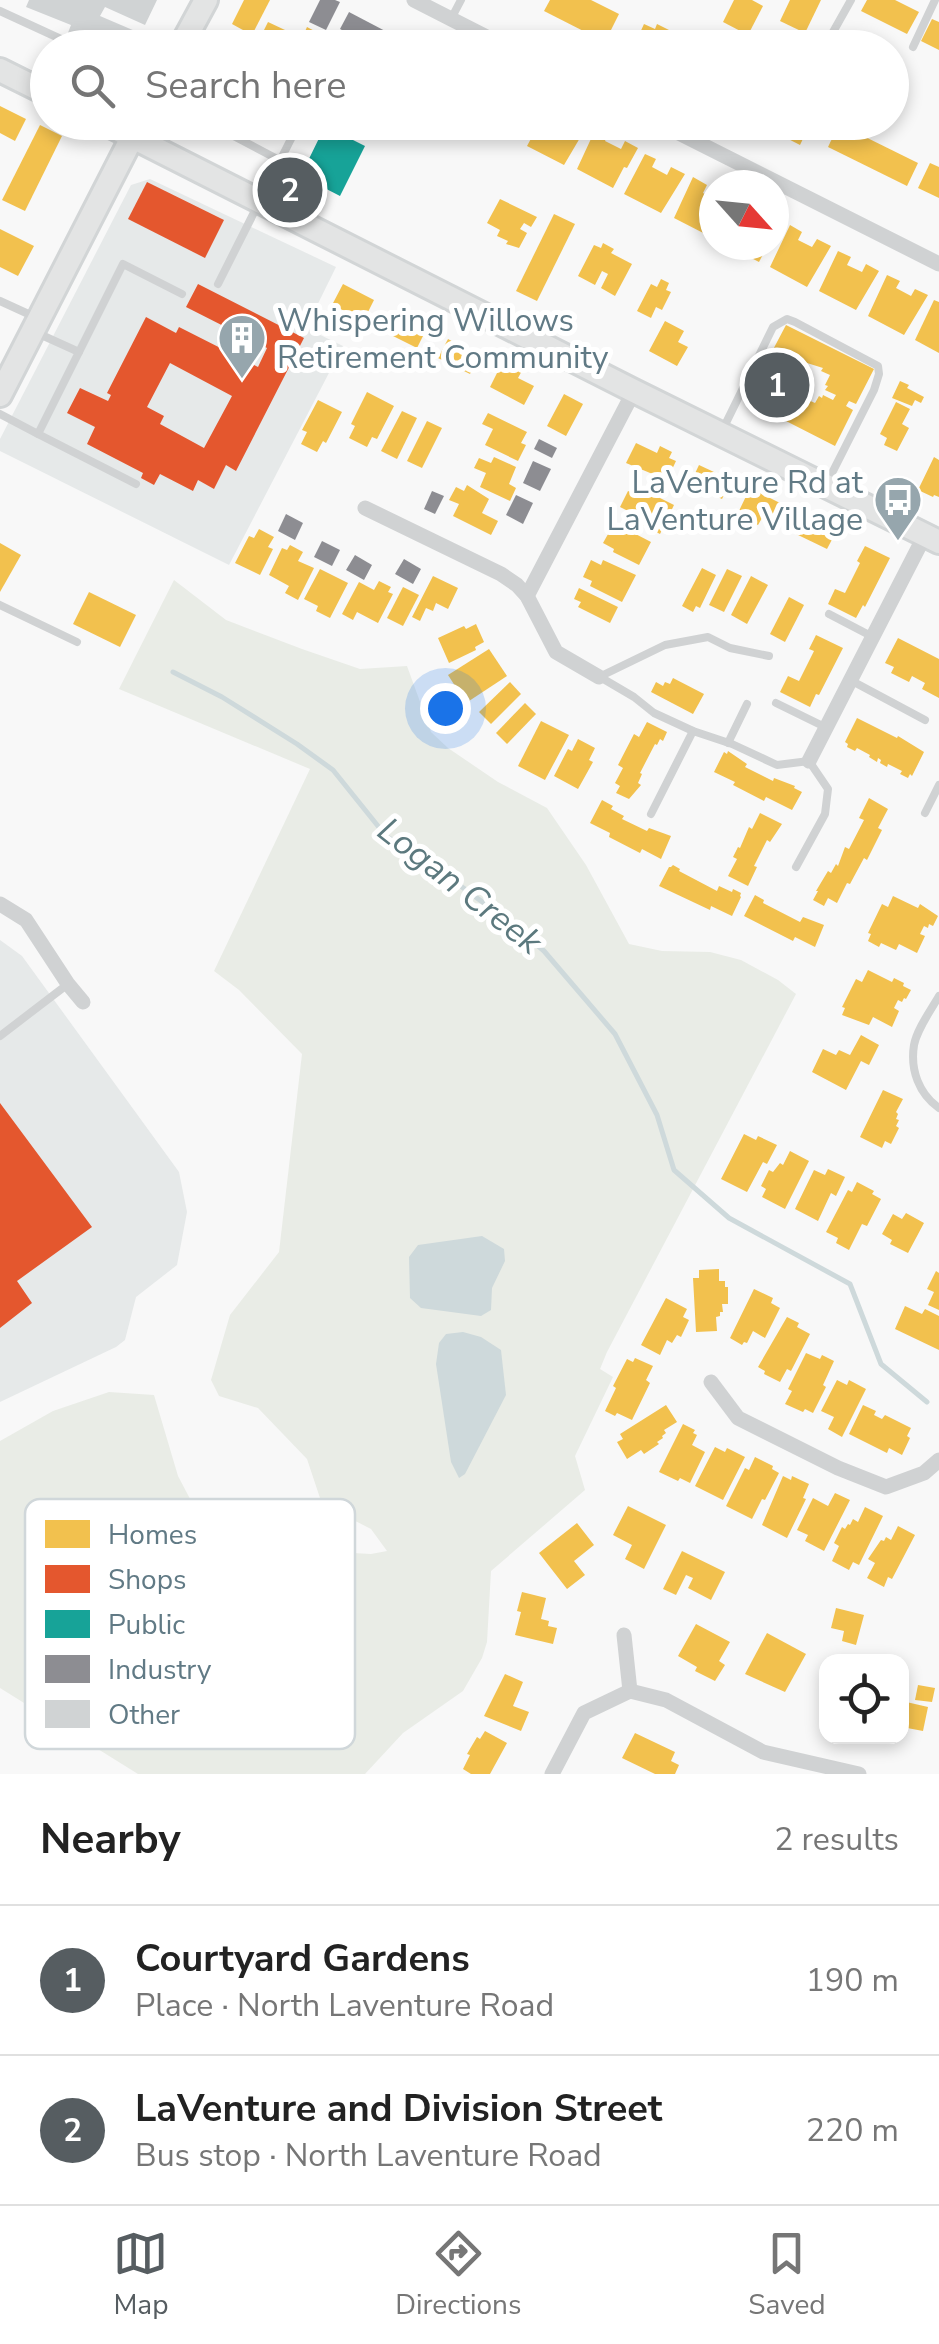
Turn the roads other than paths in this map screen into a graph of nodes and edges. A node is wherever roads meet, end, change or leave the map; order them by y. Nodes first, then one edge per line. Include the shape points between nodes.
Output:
1 (206, 0) edge
2 (414, 0) edge
3 (461, 0) edge
4 (851, 0) edge
5 (936, 0) edge
6 (0, 12) edge
7 (451, 19) junction
8 (40, 30) edge
9 (190, 30) edge
10 (473, 30) edge
11 (834, 30) edge
12 (913, 47) dead end
13 (0, 70) edge
14 (30, 85) edge
15 (131, 140) edge
16 (153, 140) edge
17 (241, 140) edge
18 (291, 140) edge
19 (693, 140) edge
20 (281, 161) junction
21 (259, 202) junction
22 (939, 264) edge
23 (218, 284) dead end
24 (182, 294) dead end
25 (0, 300) edge
26 (36, 325) junction
27 (79, 352) junction
28 (634, 391) junction
29 (0, 395) edge
30 (0, 414) edge
31 (721, 432) junction
32 (38, 434) junction
33 (136, 484) dead end
34 (826, 485) junction
35 (365, 508) dead end
36 (932, 538) edge
37 (527, 596) junction
38 (0, 605) edge
39 (829, 614) dead end
40 (874, 637) junction
41 (77, 642) dead end
42 (770, 656) dead end
43 (600, 677) junction
44 (852, 681) junction
45 (776, 702) dead end
46 (747, 704) dead end
47 (925, 720) dead end
48 (827, 728) junction
49 (693, 731) junction
50 (728, 742) junction
51 (809, 762) junction
52 (939, 786) edge
53 (925, 813) dead end
54 (651, 814) dead end
55 (796, 867) dead end
56 (0, 904) edge
57 (68, 984) junction
58 (939, 996) edge
59 (83, 1002) dead end
60 (0, 1036) edge
61 (939, 1108) edge
62 (711, 1382) dead end
63 (939, 1460) edge
64 (624, 1635) dead end
65 (630, 1692) junction
66 (817, 1770) edge
67 (552, 1774) edge
68 (859, 1774) edge

1 - 9 street
2 - 7 street
3 - 7 lane
4 - 11 lane
5 - 12 lane
6 - 8 lane
7 - 10 street
13 - 14 street
15 - 26 street
16 - 21 street
17 - 20 lane
18 - 20 lane
19 - 22 street
20 - 21 lane
21 - 23 lane
21 - 28 street
24 - 27 lane via 123,264
25 - 26 lane
26 - 27 lane
26 - 29 street
27 - 32 lane
28 - 31 street
28 - 37 street
30 - 32 lane
31 - 34 street
31 - 34 lane via 774,327 795,322 878,366 874,390
32 - 33 lane
34 - 36 street
35 - 37 street via 501,574
36 - 40 street
37 - 43 street via 556,652
38 - 41 lane
39 - 40 lane
40 - 44 street
42 - 43 lane via 708,637 666,645
43 - 49 lane
44 - 47 lane
44 - 48 street
45 - 48 lane
46 - 50 lane
48 - 51 street
49 - 50 lane
49 - 54 lane
50 - 51 lane via 777,765
51 - 55 lane via 828,789 825,814
52 - 53 lane
56 - 57 street via 26,920
57 - 59 street
57 - 60 lane
58 - 61 lane via 914,1044 914,1076
62 - 63 street via 738,1418 886,1487
64 - 65 street
65 - 66 street via 666,1700 763,1752
65 - 67 street via 584,1713
66 - 68 street

